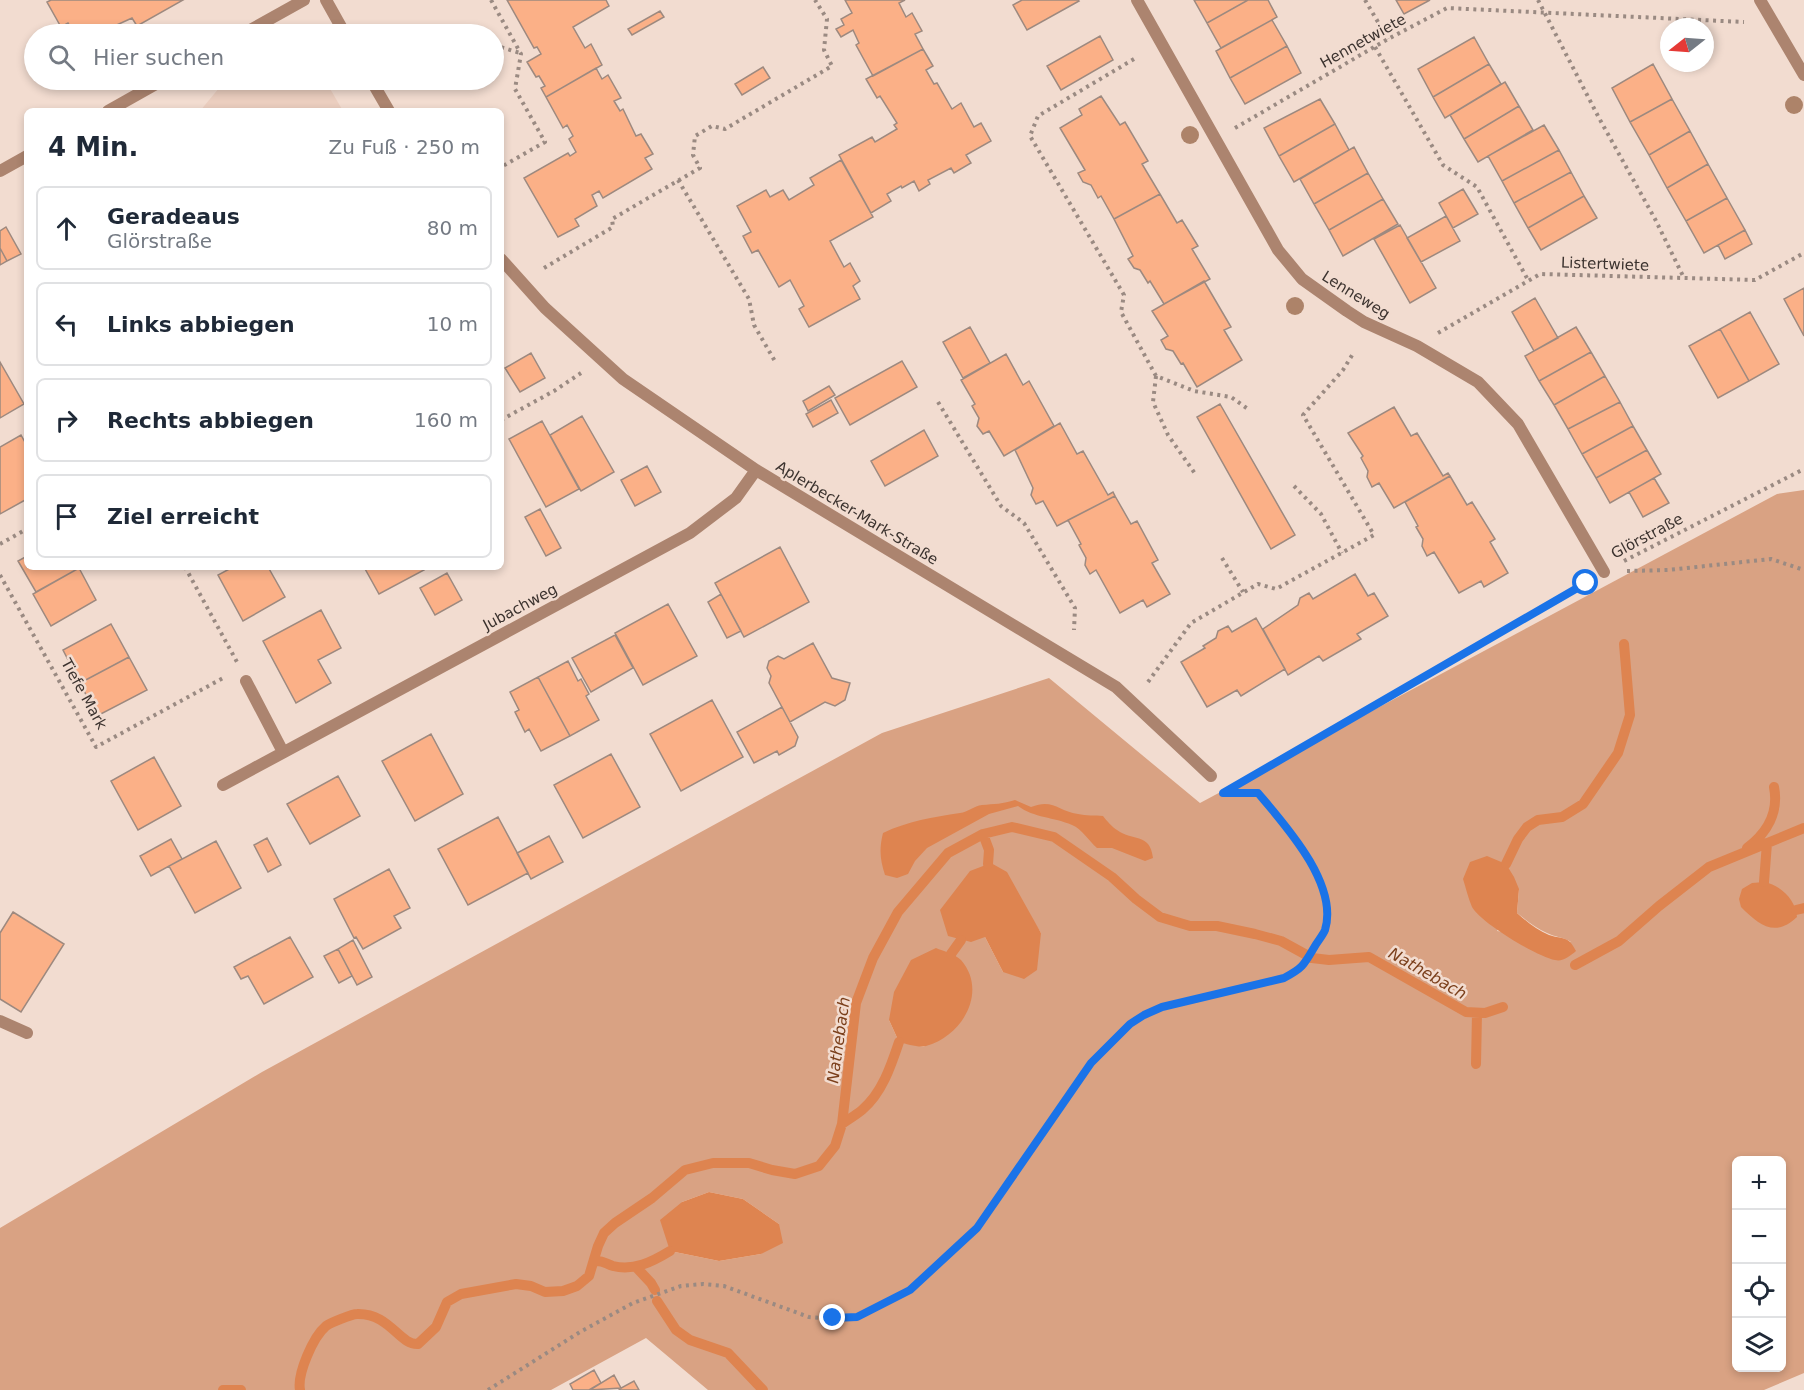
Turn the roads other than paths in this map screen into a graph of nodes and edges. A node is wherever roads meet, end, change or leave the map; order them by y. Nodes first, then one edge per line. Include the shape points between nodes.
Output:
1 (304, 0) edge
2 (326, 0) edge
3 (1137, 0) edge
4 (1760, 0) edge
5 (261, 24) edge
6 (339, 24) edge
7 (1804, 75) edge
8 (145, 90) edge
9 (377, 90) edge
10 (113, 108) edge
11 (387, 108) edge
12 (24, 158) edge
13 (0, 171) edge
14 (504, 262) edge
15 (756, 470) junction
16 (1604, 572) road end
17 (246, 681) road end
18 (284, 752) junction
19 (1211, 776) dead end
20 (222, 785) dead end
21 (0, 1021) edge
22 (27, 1033) dead end

1 - 5 street
2 - 6 street
3 - 16 street, Lenneweg via 1278,250 1302,279 1364,322 1417,346 1478,382 1518,424
4 - 7 street
8 - 10 street
9 - 11 street
12 - 13 street
14 - 15 street, Aplerbecker-Mark-Straße via 545,308 623,379
15 - 18 street, Jubachweg via 736,498 690,533
15 - 19 street, Aplerbecker-Mark-Straße via 1116,687
17 - 18 street
18 - 20 street, Jubachweg
21 - 22 street

